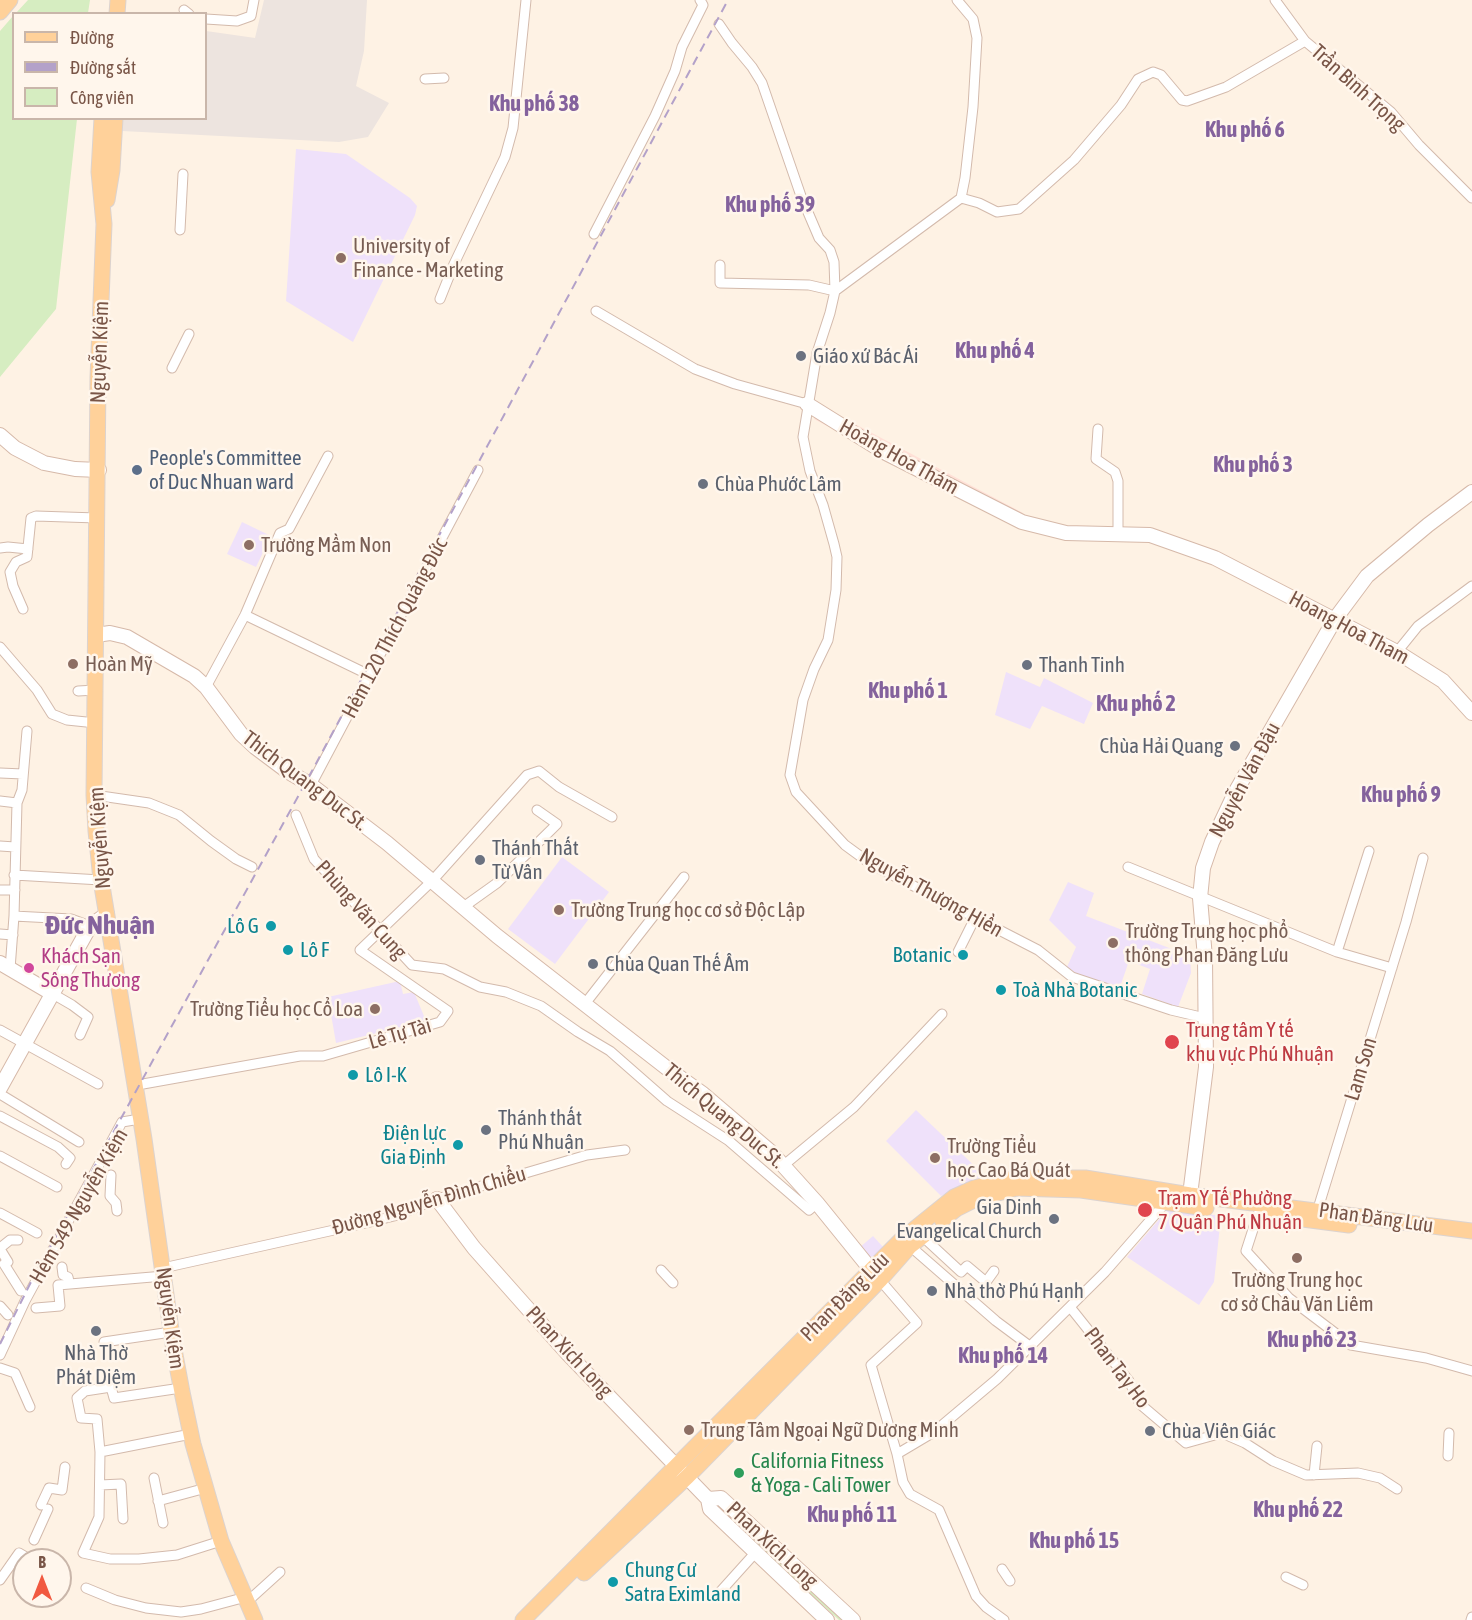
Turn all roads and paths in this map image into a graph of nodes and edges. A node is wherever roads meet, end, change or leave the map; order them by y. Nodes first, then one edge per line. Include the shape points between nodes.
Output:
1 (10, 0) edge
2 (254, 0) edge
3 (526, 0) edge
4 (957, 0) edge
5 (1275, 0) edge
6 (701, 3) edge
7 (0, 12) edge
8 (207, 19) edge
9 (719, 24) dead end
10 (1305, 41) junction
11 (444, 78) dead end
12 (425, 79) dead end
13 (102, 120) edge
14 (109, 120) edge
15 (116, 120) edge
16 (183, 174) dead end
17 (961, 198) junction
18 (1472, 198) edge
19 (104, 218) junction
20 (180, 230) dead end
21 (594, 234) dead end
22 (720, 265) dead end
23 (835, 291) junction
24 (440, 299) dead end
25 (596, 312) dead end
26 (189, 334) dead end
27 (172, 368) dead end
28 (807, 404) junction
29 (1098, 429) dead end
30 (0, 435) edge
31 (328, 456) dead end
32 (99, 470) junction
33 (478, 470) dead end
34 (1472, 492) edge
35 (97, 518) junction
36 (1118, 534) junction
37 (0, 548) edge
38 (28, 549) junction
39 (1471, 588) edge
40 (23, 609) dead end
41 (245, 615) junction
42 (1335, 619) junction
43 (96, 635) junction
44 (0, 647) edge
45 (1397, 652) junction
46 (361, 671) dead end
47 (206, 687) junction
48 (96, 690) junction
49 (78, 691) dead end
50 (1472, 713) edge
51 (96, 723) junction
52 (27, 731) dead end
53 (0, 773) edge
54 (22, 774) junction
55 (311, 785) junction
56 (94, 795) junction
57 (0, 801) edge
58 (17, 803) junction
59 (537, 810) dead end
60 (296, 814) dead end
61 (612, 817) dead end
62 (0, 846) edge
63 (15, 847) junction
64 (1369, 851) dead end
65 (1423, 858) dead end
66 (252, 867) dead end
67 (1128, 867) dead end
68 (14, 875) junction
69 (684, 878) dead end
70 (101, 880) junction
71 (432, 881) junction
72 (0, 890) edge
73 (15, 890) junction
74 (1200, 898) junction
75 (462, 908) junction
76 (107, 914) junction
77 (14, 916) junction
78 (975, 918) junction
79 (90, 926) junction
80 (379, 930) junction
81 (0, 934) edge
82 (12, 935) junction
83 (958, 952) dead end
84 (1337, 952) junction
85 (5, 966) edge
86 (1392, 968) junction
87 (53, 994) junction
88 (584, 1005) junction
89 (942, 1014) dead end
90 (1206, 1018) junction
91 (0, 1030) edge
92 (80, 1035) dead end
93 (24, 1044) junction
94 (98, 1084) dead end
95 (143, 1084) dead end
96 (0, 1088) edge
97 (0, 1094) edge
98 (0, 1116) edge
99 (140, 1119) junction
100 (79, 1142) dead end
101 (625, 1150) dead end
102 (774, 1154) junction
103 (0, 1156) edge
104 (66, 1164) dead end
105 (784, 1165) junction
106 (760, 1166) junction
107 (111, 1175) dead end
108 (794, 1176) junction
109 (783, 1186) junction
110 (57, 1187) dead end
111 (1168, 1197) junction
112 (437, 1199) junction
113 (1189, 1201) junction
114 (817, 1203) junction
115 (117, 1211) dead end
116 (0, 1213) edge
117 (1258, 1214) junction
118 (1316, 1216) junction
119 (1472, 1231) edge
120 (37, 1233) dead end
121 (922, 1236) junction
122 (18, 1240) dead end
123 (1472, 1242) edge
124 (910, 1246) junction
125 (0, 1248) edge
126 (2, 1266) edge
127 (62, 1267) dead end
128 (661, 1270) dead end
129 (994, 1271) dead end
130 (163, 1272) junction
131 (876, 1275) junction
132 (69, 1282) junction
133 (673, 1283) dead end
134 (21, 1291) dead end
135 (0, 1306) edge
136 (1070, 1307) junction
137 (36, 1308) dead end
138 (8, 1315) dead end
139 (171, 1332) junction
140 (104, 1342) dead end
141 (1031, 1347) junction
142 (0, 1355) edge
143 (0, 1368) edge
144 (1472, 1371) edge
145 (181, 1388) junction
146 (30, 1407) dead end
147 (1449, 1433) dead end
148 (191, 1434) junction
149 (1317, 1446) dead end
150 (100, 1452) junction
151 (897, 1454) junction
152 (1448, 1456) dead end
153 (65, 1467) dead end
154 (683, 1471) junction
155 (1314, 1475) junction
156 (154, 1478) dead end
157 (100, 1485) junction
158 (206, 1488) junction
159 (1397, 1489) dead end
160 (708, 1499) junction
161 (158, 1501) junction
162 (123, 1519) dead end
163 (163, 1523) dead end
164 (34, 1540) dead end
165 (221, 1541) junction
166 (756, 1552) junction
167 (12, 1564) edge
168 (1002, 1569) dead end
169 (280, 1572) dead end
170 (1286, 1576) dead end
171 (0, 1580) edge
172 (1010, 1581) dead end
173 (1303, 1585) dead end
174 (86, 1588) dead end
175 (720, 1592) dead end
176 (247, 1599) junction
177 (255, 1620) edge
178 (523, 1620) edge
179 (533, 1620) edge
180 (827, 1620) edge
181 (853, 1620) edge
182 (1004, 1620) edge

1 - 7 main road
2 - 8 street via 251,16 237,21
3 - 24 street via 513,128 505,157
4 - 17 street via 973,19 977,38
5 - 10 street, Trần Bình Trọng
6 - 21 street via 655,116
9 - 23 street, Nguyễn Thượng Hiền via 762,83 801,196 819,238 831,250
10 - 17 street via 1226,87 1186,101 1161,75 1153,72 1138,79 1074,160 1019,209 997,212
10 - 18 street, Trần Bình Trọng via 1391,112
11 - 12 street
13 - 19 main road, Nguyễn Kiệm via 99,172
14 - 19 main road
15 - 19 main road, Nguyễn Kiệm
16 - 20 street
17 - 23 street
19 - 32 main road, Nguyễn Kiệm
22 - 23 street via 720,284 809,285
23 - 28 street, Nguyễn Thượng Hiền
25 - 28 street, Hoàng Hoa Thám via 695,369
26 - 27 street
28 - 36 street, Hoàng Hoa Thám via 884,452 1022,522 1066,533
28 - 78 street, Nguyễn Thượng Hiền via 802,437 837,557 836,590 828,640 803,700 790,775 796,792 845,845 871,864
29 - 36 street via 1096,459 1115,472 1118,481
30 - 32 street via 44,463
31 - 41 street via 289,529 280,533
32 - 35 main road, Nguyễn Kiệm
33 - 55 street, Hẻm 120 Thích Quảng Đức via 413,585
34 - 42 street, Nguyễn Văn Đậu via 1367,576
35 - 38 street via 36,516 31,519
35 - 43 main road, Nguyễn Kiệm
36 - 42 street, Hoang Hoa Tham via 1150,535 1215,558
37 - 38 street
38 - 40 street via 27,556 16,562 10,572
39 - 45 street via 1418,626
41 - 46 street
41 - 47 street
42 - 45 street, Hoang Hoa Tham
42 - 74 street, Nguyễn Văn Đậu via 1220,820 1203,868
43 - 47 street, Thich Quang Duc St. via 127,637 195,676
43 - 48 main road, Nguyễn Kiệm
44 - 51 street via 52,714
45 - 50 street, Hoang Hoa Tham via 1443,681
47 - 55 street, Thich Quang Duc St. via 241,734
48 - 49 street
48 - 51 main road, Nguyễn Kiệm
51 - 56 main road, Nguyễn Kiệm
52 - 54 street
53 - 54 street
54 - 58 street
55 - 71 street, Thich Quang Duc St.
56 - 66 street via 149,803 179,815
56 - 70 main road, Nguyễn Kiệm
57 - 58 street
58 - 63 street
59 - 75 street via 557,824 497,883
60 - 80 street, Phùng Văn Cung via 314,859
61 - 71 street, Lê Tự Tài via 539,771 527,775
62 - 63 street
63 - 68 street
64 - 84 street
65 - 86 street, Lam Son
67 - 74 street
68 - 70 street
68 - 73 street
69 - 88 street
70 - 76 main road, Nguyễn Kiệm
71 - 75 street
71 - 80 street, Lê Tự Tài
72 - 73 street
73 - 77 street
74 - 84 street
74 - 90 street, Nguyễn Văn Đậu
75 - 88 street, Thich Quang Duc St.
76 - 79 street
76 - 99 main road, Nguyễn Kiệm
77 - 79 street via 70,920
77 - 82 street
78 - 83 street
78 - 90 street, Nguyễn Thượng Hiền via 1038,950 1072,977
79 - 87 street
80 - 95 street, Lê Tự Tài via 360,950 448,1011 440,1022 323,1056 300,1056
80 - 106 street, Phùng Văn Cung via 412,965 444,969 480,987 541,1006 610,1051 668,1101
81 - 82 street
82 - 85 street
84 - 86 street
85 - 87 street
86 - 118 street, Lam Son
87 - 92 street via 87,1017
87 - 93 street
88 - 102 street, Thich Quang Duc St. via 703,1094
89 - 105 street via 854,1107
90 - 113 street, Nguyễn Văn Đậu via 1205,1089
91 - 93 street
93 - 94 street
93 - 96 street
97 - 100 street
98 - 104 street via 58,1147 70,1158
99 - 130 main road, Nguyễn Kiệm
99 - 142 street, Hẻm 549 Nguyễn Kiệm via 122,1122
101 - 112 street, Đường Nguyễn Đình Chiểu via 587,1155
102 - 105 street, Thich Quang Duc St.
102 - 106 street
103 - 110 street
105 - 108 street, Thich Quang Duc St.
106 - 109 street, Phùng Văn Cung
107 - 115 street via 110,1196
108 - 109 street
108 - 114 street, Thich Quang Duc St.
109 - 114 street, Phùng Văn Cung via 809,1210
111 - 113 main road, Phan Đăng Lưu
111 - 121 main road, Phan Đăng Lưu via 1016,1188 976,1198
111 - 131 main road, Phan Đăng Lưu via 1085,1178 1037,1177 993,1182 954,1197 902,1239
111 - 136 street
112 - 130 street, Đường Nguyễn Đình Chiểu via 398,1215
112 - 154 street, Phan Xich Long via 474,1248 568,1354
113 - 117 main road, Phan Đăng Lưu
113 - 118 main road, Phan Đăng Lưu
114 - 131 street, Thich Quang Duc St.
116 - 120 street
117 - 118 main road, Phan Đăng Lưu
117 - 144 street via 1246,1251 1289,1298 1351,1345
118 - 119 main road, Phan Đăng Lưu
118 - 123 main road, Phan Đăng Lưu
121 - 124 main road, Phan Đăng Lưu
121 - 129 street via 961,1272 967,1266 986,1282
122 - 125 street via 10,1240
124 - 131 main road, Phan Đăng Lưu
124 - 141 street
125 - 126 street via 8,1262
126 - 134 street
127 - 132 street
128 - 133 street
130 - 132 street, Đường Nguyễn Đình Chiểu
130 - 139 main road, Nguyễn Kiệm
131 - 151 street via 917,1323 871,1365
131 - 154 main road, Phan Đăng Lưu
132 - 137 street via 58,1285 60,1306
135 - 138 street
136 - 141 street
136 - 155 street, Phan Tay Ho via 1129,1382 1140,1404 1186,1443 1222,1433 1272,1461
139 - 140 street
139 - 145 main road, Nguyễn Kiệm
141 - 151 street via 934,1432
143 - 146 street via 15,1373
145 - 148 main road, Nguyễn Kiệm
145 - 150 street via 114,1398 111,1387 85,1391 77,1398 81,1418 97,1419
147 - 152 street
148 - 150 street
148 - 158 main road, Nguyễn Kiệm
149 - 155 street
150 - 157 street
151 - 182 street via 910,1494 939,1510 976,1596
153 - 164 street via 62,1490 49,1488
154 - 160 street, Phan Xich Long
154 - 178 main road, Phan Đăng Lưu
154 - 179 main road, Phan Đăng Lưu
155 - 159 street, Phan Tay Ho via 1358,1473 1380,1478
156 - 161 street
157 - 162 street via 121,1484
157 - 165 street via 99,1517 83,1553 110,1559 139,1559 177,1555
158 - 161 street
158 - 165 main road, Nguyễn Kiệm
160 - 166 street, Phan Xích Long via 710,1509
160 - 181 street, Phan Xích Long via 721,1498
161 - 163 street
165 - 176 main road, Nguyễn Kiệm
166 - 175 street
166 - 180 street, Phan Xích Long
167 - 171 street
168 - 172 street
169 - 176 street
170 - 173 street
174 - 176 street via 146,1608 181,1612
176 - 177 main road, Nguyễn Kiệm

